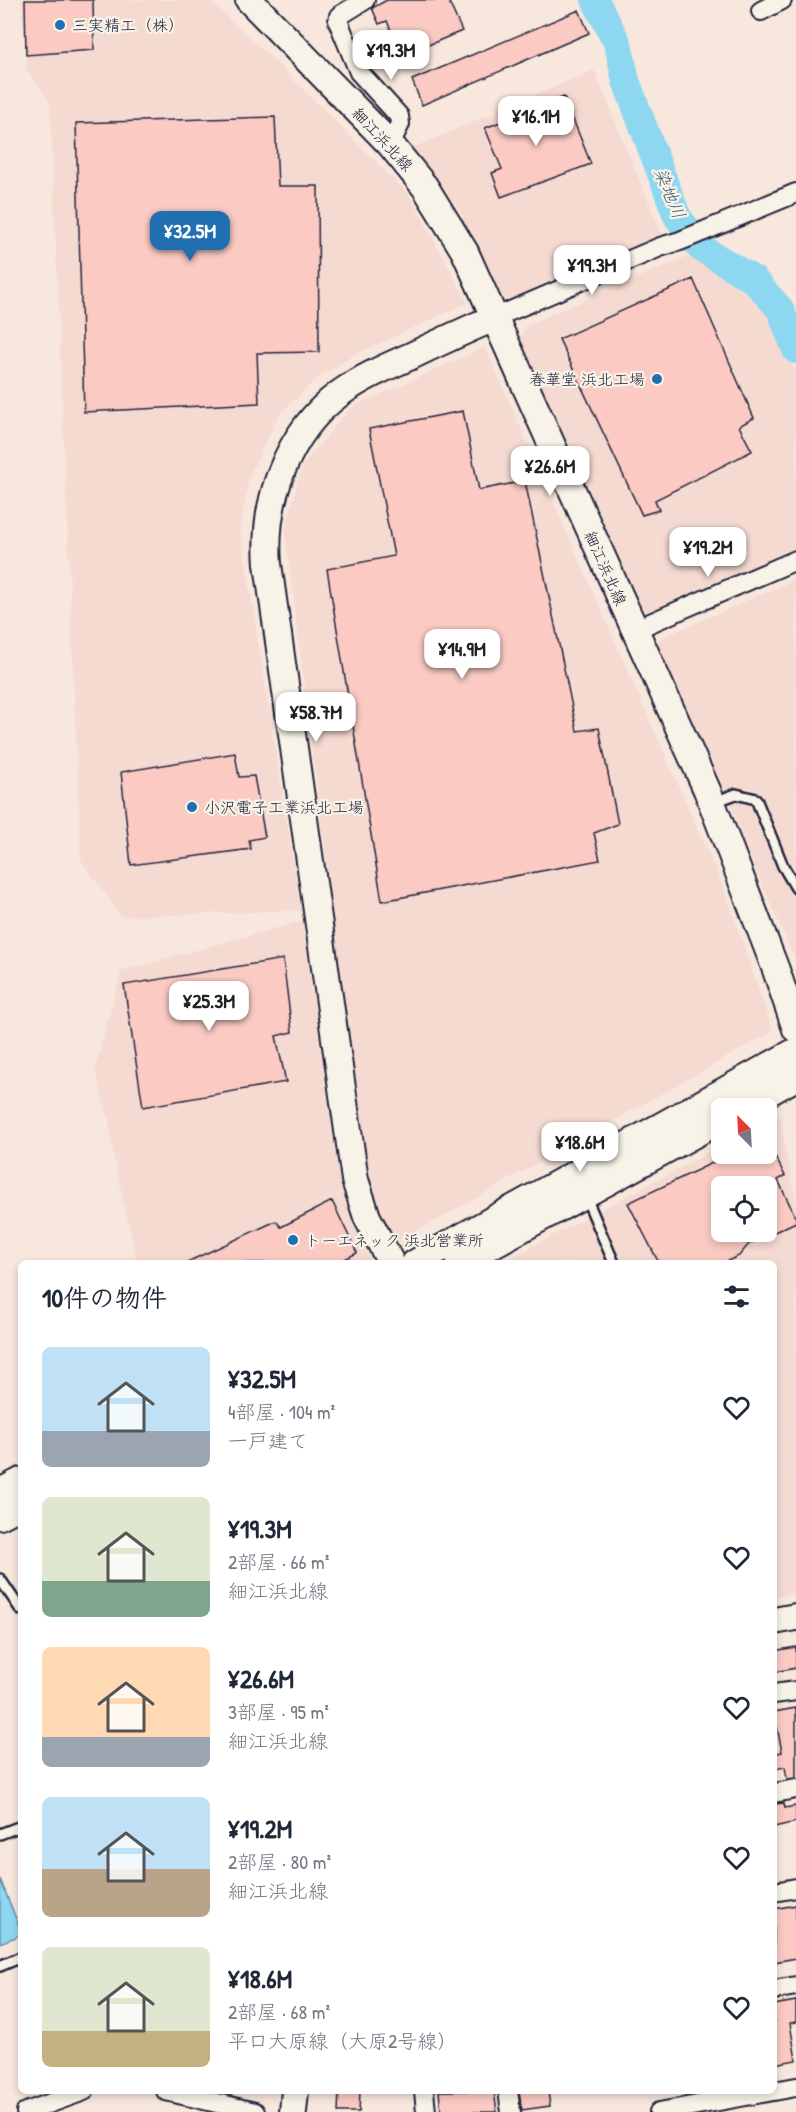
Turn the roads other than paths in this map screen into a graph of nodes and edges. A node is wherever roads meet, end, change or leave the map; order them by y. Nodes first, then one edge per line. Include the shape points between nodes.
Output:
1 (249, 0) edge
2 (365, 0) edge
3 (782, 0) edge
4 (761, 11) dead end
5 (390, 144) junction
6 (796, 193) edge
7 (494, 318) junction
8 (796, 560) edge
9 (634, 630) junction
10 (712, 802) junction
11 (796, 888) edge
12 (796, 1029) edge
13 (796, 1051) edge
14 (796, 1077) edge
15 (759, 1098) edge
16 (711, 1125) edge
17 (585, 1195) junction
18 (389, 1260) edge
19 (420, 1260) edge
20 (465, 1260) edge
21 (613, 1260) edge
22 (18, 1483) edge
23 (0, 1492) edge
24 (18, 1507) edge
25 (0, 1516) edge
26 (0, 1579) edge
27 (18, 1606) edge
28 (796, 1617) edge
29 (777, 1620) edge
30 (796, 1691) edge
31 (777, 1694) edge
32 (796, 1789) edge
33 (777, 1792) edge
34 (18, 1827) edge
35 (0, 1834) edge
36 (796, 1888) edge
37 (777, 1891) edge
38 (18, 1958) edge
39 (0, 1966) edge
40 (796, 1986) edge
41 (777, 1989) edge
42 (796, 2087) edge
43 (777, 2090) edge
44 (76, 2094) edge
45 (176, 2094) edge
46 (295, 2094) edge
47 (424, 2094) edge
48 (508, 2094) edge
49 (758, 2094) edge
50 (210, 2107) edge
51 (26, 2112) edge
52 (255, 2112) edge
53 (293, 2112) edge
54 (426, 2112) edge
55 (511, 2112) edge
56 (659, 2112) edge

1 - 5 street, 細江浜北線
2 - 5 street via 339,16 338,21 359,72 399,116 400,124
3 - 4 street
5 - 7 street, 細江浜北線 via 425,186 465,252
6 - 7 street
7 - 9 street, 細江浜北線
7 - 18 street via 377,371 323,408 300,436 280,473 267,528 268,564 355,1180 367,1217
8 - 9 street
9 - 10 street, 細江浜北線
10 - 11 lane via 736,794 756,799
10 - 12 street, 細江浜北線
13 - 19 street
14 - 15 street
16 - 17 street
17 - 20 street
17 - 21 lane
22 - 23 street
24 - 25 street
26 - 27 lane
28 - 29 street
30 - 31 street
32 - 33 street
34 - 35 lane
36 - 37 street
38 - 39 lane
40 - 41 street
42 - 43 street
44 - 51 street
45 - 50 street
46 - 53 street
47 - 54 street
48 - 55 street
49 - 56 street
50 - 52 street

